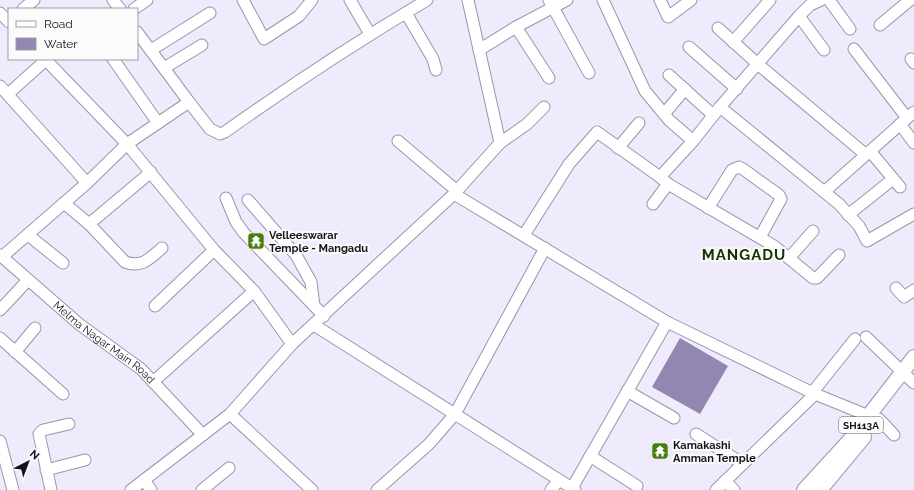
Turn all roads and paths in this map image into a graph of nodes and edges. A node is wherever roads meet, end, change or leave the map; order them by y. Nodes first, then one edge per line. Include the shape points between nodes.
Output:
1 (34, 0) edge
2 (113, 0) edge
3 (147, 0) edge
4 (243, 0) edge
5 (312, 0) edge
6 (350, 0) edge
7 (427, 0) edge
8 (468, 0) edge
9 (567, 0) edge
10 (603, 0) edge
11 (660, 0) edge
12 (691, 0) edge
13 (770, 0) edge
14 (821, 0) edge
15 (829, 0) edge
16 (910, 0) edge
17 (551, 4) edge
18 (24, 8) edge
19 (119, 8) edge
20 (135, 8) edge
21 (406, 12) junction
22 (0, 13) edge
23 (210, 13) dead end
24 (799, 16) junction
25 (8, 20) edge
26 (880, 26) dead end
27 (516, 27) junction
28 (718, 28) dead end
29 (850, 29) dead end
30 (138, 33) edge
31 (370, 34) junction
32 (733, 42) junction
33 (202, 45) dead end
34 (689, 47) dead end
35 (854, 49) dead end
36 (150, 50) junction
37 (479, 50) junction
38 (824, 50) dead end
39 (45, 60) edge
40 (47, 60) edge
41 (114, 60) edge
42 (758, 64) junction
43 (164, 68) junction
44 (436, 70) dead end
45 (589, 73) dead end
46 (669, 75) dead end
47 (549, 78) dead end
48 (0, 86) edge
49 (685, 89) junction
50 (736, 89) junction
51 (8, 94) junction
52 (189, 102) junction
53 (544, 107) dead end
54 (716, 111) junction
55 (664, 114) junction
56 (907, 118) edge
57 (158, 123) junction
58 (639, 123) dead end
59 (398, 141) dead end
60 (693, 141) junction
61 (500, 143) junction
62 (914, 143) edge
63 (127, 144) junction
64 (618, 148) junction
65 (867, 152) junction
66 (151, 172) junction
67 (664, 181) junction
68 (87, 183) junction
69 (824, 192) junction
70 (456, 193) junction
71 (226, 198) dead end
72 (248, 200) dead end
73 (64, 203) junction
74 (653, 204) dead end
75 (708, 208) junction
76 (914, 214) edge
77 (848, 215) junction
78 (90, 224) junction
79 (813, 231) dead end
80 (28, 234) junction
81 (524, 235) junction
82 (760, 237) junction
83 (162, 248) dead end
84 (545, 248) junction
85 (214, 250) junction
86 (839, 255) dead end
87 (2, 256) edge
88 (790, 257) junction
89 (63, 263) dead end
90 (28, 280) junction
91 (896, 288) dead end
92 (914, 290) edge
93 (254, 291) junction
94 (154, 306) dead end
95 (314, 306) junction
96 (0, 310) edge
97 (324, 316) junction
98 (667, 322) junction
99 (314, 325) junction
100 (35, 328) dead end
101 (0, 338) edge
102 (292, 344) junction
103 (15, 352) junction
104 (914, 357) edge
105 (910, 376) edge
106 (153, 382) junction
107 (627, 392) junction
108 (63, 394) dead end
109 (814, 394) junction
110 (230, 414) junction
111 (455, 414) junction
112 (674, 418) dead end
113 (875, 419) junction
114 (69, 424) dead end
115 (203, 434) junction
116 (696, 434) dead end
117 (894, 435) dead end
118 (0, 441) edge
119 (590, 456) junction
120 (85, 460) dead end
121 (743, 464) junction
122 (230, 468) dead end
123 (46, 470) junction
124 (144, 480) junction
125 (559, 480) junction
126 (725, 482) junction
127 (574, 489) edge
128 (638, 489) edge
129 (13, 490) edge
130 (51, 490) edge
131 (131, 490) edge
132 (151, 490) edge
133 (202, 490) edge
134 (312, 490) edge
135 (378, 490) edge
136 (551, 490) edge
137 (716, 490) edge
138 (734, 490) edge
139 (804, 490) edge
140 (820, 490) edge

1 - 18 street
2 - 19 street
3 - 20 street
4 - 5 street via 264,39 299,16
6 - 31 street
7 - 21 street
8 - 37 street
9 - 17 street
10 - 55 street via 645,91
11 - 12 street via 668,17
13 - 32 street
14 - 24 street via 810,5
15 - 29 street
16 - 26 street
17 - 27 street
17 - 45 street
21 - 31 street
21 - 44 street via 433,59
22 - 25 street
23 - 36 street
24 - 38 street
24 - 42 street
27 - 37 street
27 - 47 street
28 - 32 street
30 - 36 street
31 - 52 street via 220,134 210,129
32 - 42 street
33 - 43 street
34 - 50 street
35 - 56 street
36 - 43 street
37 - 61 street
39 - 51 street
40 - 63 street
41 - 57 street
42 - 50 street
42 - 65 street
43 - 52 street
46 - 49 street
48 - 51 street
49 - 54 street
49 - 55 street
50 - 54 street
51 - 68 street
52 - 57 street
53 - 61 street via 527,124
54 - 60 street
54 - 69 street
55 - 60 street
56 - 62 street
56 - 65 street
57 - 63 street
58 - 64 street
59 - 70 street
60 - 67 street
61 - 70 street
63 - 66 street
63 - 68 street
64 - 67 street
64 - 81 street via 597,132 569,164
65 - 69 street
65 - 77 street via 896,183
66 - 78 street
66 - 85 street
67 - 74 street
67 - 75 street
68 - 73 street
69 - 77 street
70 - 81 street
70 - 97 street
71 - 95 street via 236,222 244,233
72 - 95 street via 296,255 311,282
73 - 78 street
73 - 80 street
75 - 82 street
75 - 82 street via 732,170 739,167 781,199
76 - 77 street via 867,241 859,226
78 - 83 street via 125,262 145,263
79 - 88 street
80 - 87 street
80 - 89 street
81 - 84 street
82 - 88 street
84 - 98 street
84 - 111 street
85 - 93 street
85 - 94 street
86 - 88 street via 817,278 813,278
87 - 90 street, Melma Nagar Main Road
90 - 96 street
90 - 106 street, Melma Nagar Main Road via 79,324 141,369
91 - 92 street via 904,297
93 - 102 street
93 - 106 street
95 - 97 street
97 - 99 street
98 - 107 street
98 - 109 street
99 - 102 street
99 - 111 street
100 - 103 street
101 - 103 street
102 - 110 street
103 - 108 street
104 - 105 main road, SH113A
105 - 109 street via 860,338
105 - 113 main road, SH113A
106 - 115 street, Melma Nagar Main Road
107 - 112 street
107 - 119 street
109 - 113 street
109 - 121 street
110 - 115 street
110 - 134 street
111 - 125 street
111 - 135 street via 429,444
113 - 117 street
113 - 139 main road, SH113A via 849,441
113 - 140 main road, SH113A
114 - 123 street via 43,430 39,434
115 - 124 street
116 - 121 street
118 - 129 street
119 - 127 street
119 - 128 street
120 - 123 street
121 - 126 street
122 - 133 street
123 - 130 street
124 - 131 street
124 - 132 street
125 - 127 street
125 - 136 street
126 - 137 street
126 - 138 street

